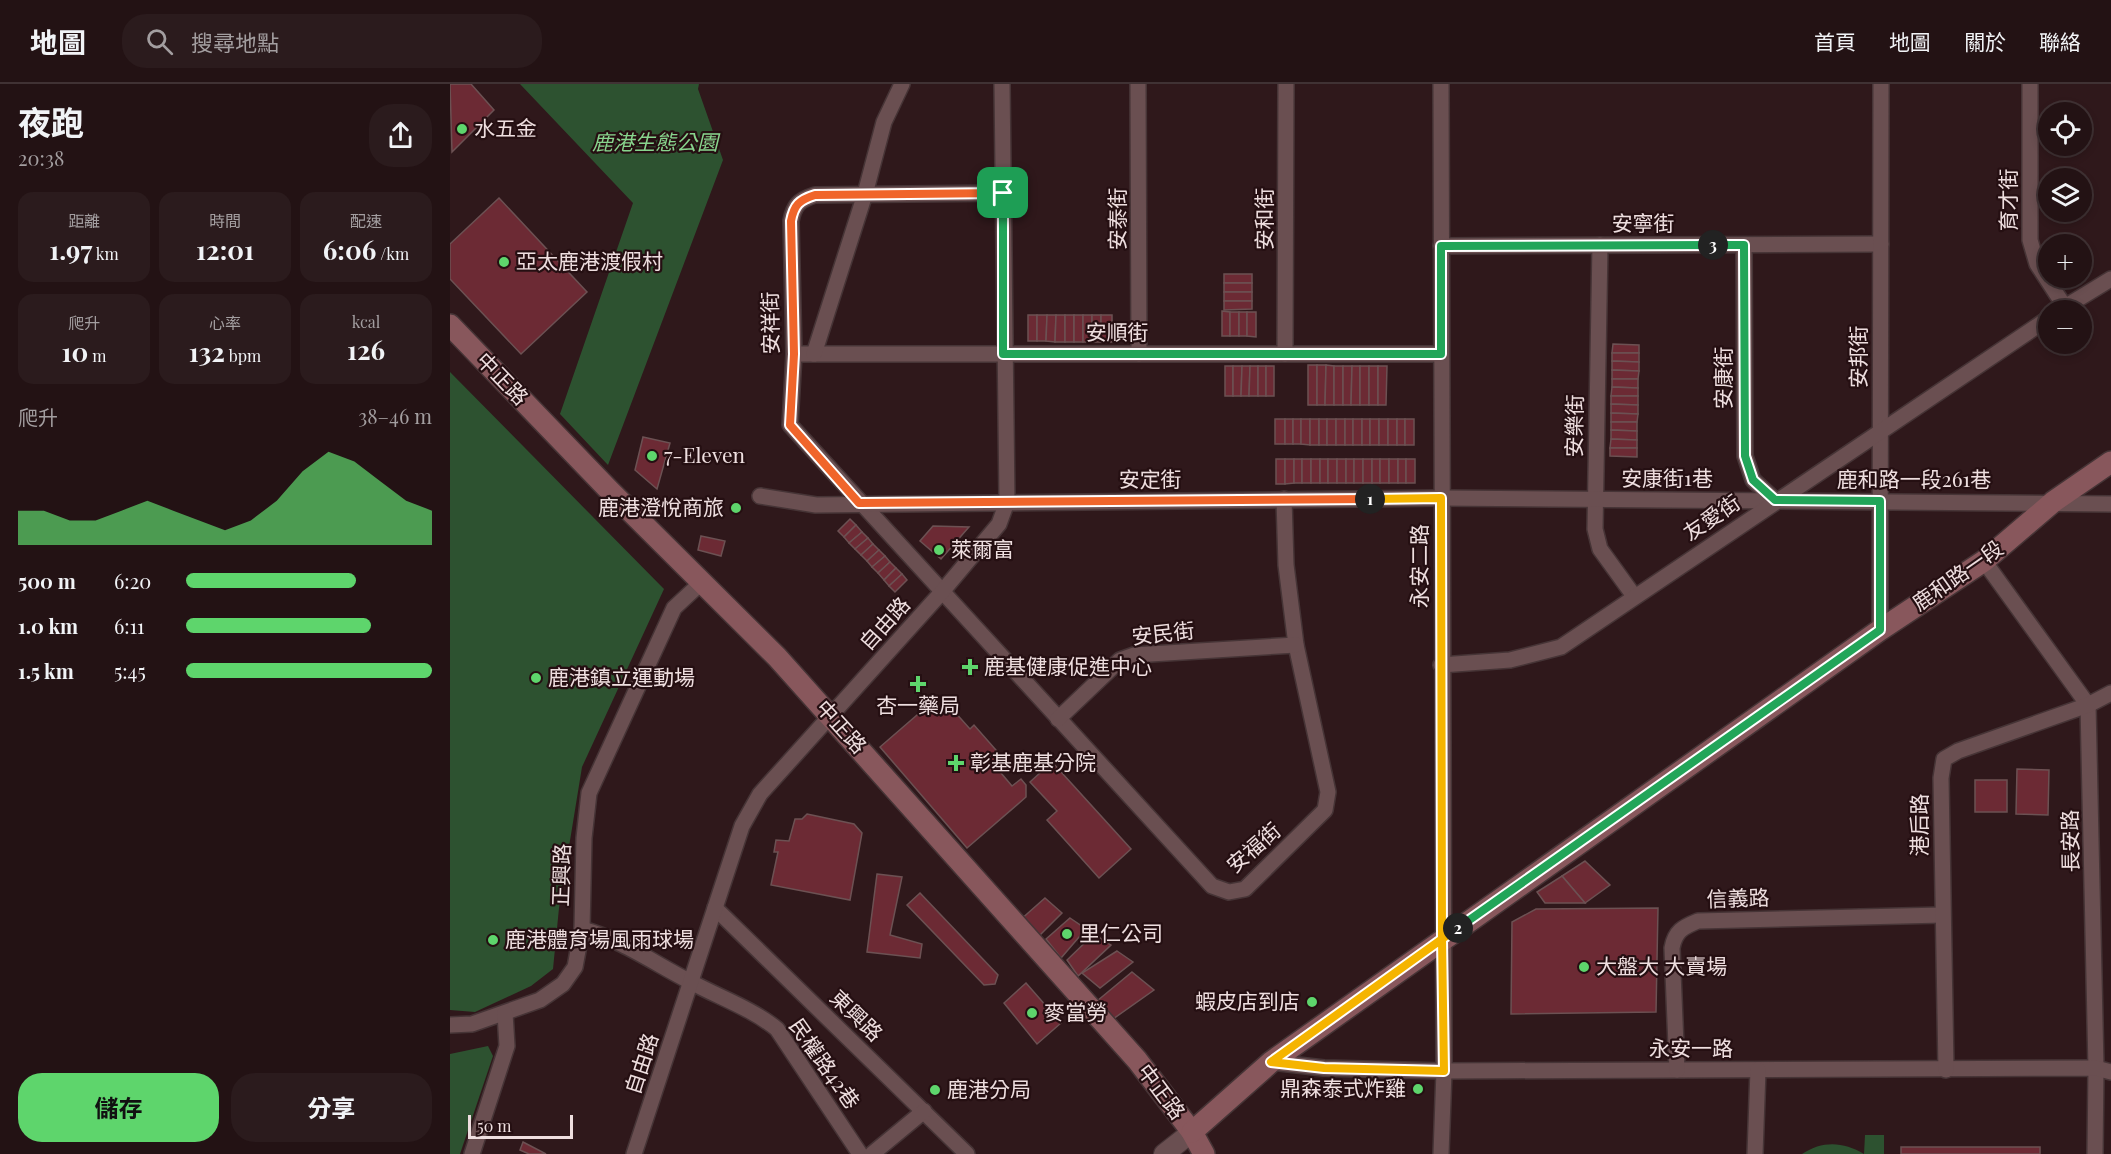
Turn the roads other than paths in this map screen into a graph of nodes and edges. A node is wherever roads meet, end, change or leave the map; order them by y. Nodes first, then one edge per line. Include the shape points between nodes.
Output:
1 (902, 84) edge
2 (1002, 84) edge
3 (1138, 84) edge
4 (1286, 84) edge
5 (1441, 84) edge
6 (1881, 84) edge
7 (2030, 84) edge
8 (1003, 193) junction
9 (865, 194) junction
10 (1881, 244) junction
11 (1600, 245) junction
12 (1744, 245) junction
13 (1441, 246) junction
14 (2111, 279) edge
15 (2057, 300) edge
16 (2077, 300) edge
17 (450, 325) edge
18 (2038, 326) edge
19 (794, 354) junction
20 (814, 354) junction
21 (1003, 354) junction
22 (1139, 354) junction
23 (1285, 354) junction
24 (1441, 354) junction
25 (1880, 434) junction
26 (2111, 462) edge
27 (760, 496) dead end
28 (1441, 498) junction
29 (1284, 499) junction
30 (1594, 499) junction
31 (1775, 500) junction
32 (1880, 501) junction
33 (1007, 502) junction
34 (2053, 502) junction
35 (859, 503) junction
36 (2111, 504) edge
37 (1984, 561) junction
38 (702, 582) junction
39 (942, 593) junction
40 (1634, 596) junction
41 (1880, 630) junction
42 (1296, 645) junction
43 (1441, 665) junction
44 (2111, 693) edge
45 (2088, 705) junction
46 (831, 716) junction
47 (1058, 719) junction
48 (715, 908) junction
49 (1942, 915) junction
50 (582, 929) junction
51 (1442, 939) junction
52 (691, 983) junction
53 (506, 1013) junction
54 (450, 1025) edge
55 (1271, 1062) junction
56 (1677, 1070) junction
57 (1758, 1070) junction
58 (1946, 1070) junction
59 (2104, 1070) edge
60 (1444, 1071) junction
61 (924, 1111) junction
62 (1192, 1132) junction
63 (472, 1154) edge
64 (634, 1154) edge
65 (860, 1154) edge
66 (872, 1154) edge
67 (968, 1154) edge
68 (1164, 1154) edge
69 (1204, 1154) edge
70 (1441, 1154) edge
71 (1755, 1154) edge
72 (2095, 1154) edge

1 - 9 street via 884,122
2 - 8 street, 自由路
3 - 22 street, 安泰街
4 - 23 street, 安和街
5 - 13 street, 永安二路
6 - 10 street, 安邦街
7 - 15 street, 育才街 via 2030,240 2037,264
8 - 9 street, 安祥街
8 - 21 street, 自由路
9 - 19 street, 安祥街 via 815,195 800,200 793,208
9 - 20 street
10 - 12 street, 安寧街
10 - 25 street, 安邦街
11 - 12 street, 安寧街
11 - 13 street, 安寧街
11 - 30 street, 安樂街
12 - 31 street, 安康街 via 1745,456 1753,480
13 - 24 street, 永安二路
14 - 16 street
17 - 38 main road, 中正路
18 - 25 street, 友愛街
19 - 20 street, 安順街
19 - 35 street, 安祥街 via 790,425
20 - 21 street, 安順街
21 - 22 street, 安順街
21 - 33 street, 自由路
22 - 23 street, 安順街
23 - 24 street, 安順街
24 - 28 street, 永安二路
25 - 31 street, 友愛街
25 - 32 street, 安邦街
26 - 34 main road, 鹿和路一段
27 - 35 street, 安定街 via 816,505
28 - 29 street, 安定街
28 - 30 street, 安康街1巷
28 - 43 street, 永安二路
29 - 33 street, 安定街
29 - 42 street, 安福街 via 1286,565
30 - 31 street, 安康街1巷
30 - 40 street, 安樂街 via 1600,549
31 - 32 street, 鹿和路一段261巷
31 - 40 street, 友愛街
32 - 34 street, 鹿和路一段261巷
32 - 41 street, 安邦街
33 - 35 street, 安定街
33 - 39 street, 自由路 via 999,524
34 - 36 street, 鹿和路一段261巷
34 - 37 main road, 鹿和路一段
35 - 39 street, 安祥街
37 - 41 main road, 鹿和路一段
37 - 45 street
38 - 46 main road, 中正路
38 - 50 street, 正興路 via 674,608 589,793
39 - 46 street, 自由路
39 - 47 street, 安福街
40 - 43 street, 友愛街 via 1561,646 1539,654
41 - 51 main road, 鹿和路一段
42 - 47 street, 安民街 via 1134,655 1120,660
42 - 47 street, 安福街 via 1328,792 1325,810 1245,889 1229,892 1212,886
43 - 51 street, 永安二路
44 - 45 street, 港后路
45 - 49 street, 港后路 via 1944,759
45 - 59 street, 長安路
46 - 48 street, 自由路 via 760,794 742,826
46 - 62 main road, 中正路 via 1137,1060
48 - 52 street, 自由路
48 - 61 street, 東興路
49 - 56 street, 信義路 via 1698,921 1683,927 1674,936 1672,948
49 - 58 street, 港后路
50 - 52 street, 民權路42巷 via 605,935
50 - 53 street, 正興路 via 575,967 563,984 540,1000
51 - 55 main road, 鹿和路一段
51 - 60 street, 永安二路
52 - 64 street, 自由路
52 - 65 street, 民權路42巷 via 762,1017 777,1029
53 - 54 street, 正興路 via 472,1024
53 - 63 street via 507,1046
55 - 60 street, 永安一路 via 1324,1068
55 - 62 main road, 鹿和路一段
56 - 57 street, 永安一路
56 - 60 street, 永安一路
57 - 58 street, 永安一路
57 - 71 street
58 - 59 street, 永安一路
59 - 72 street, 長安路
60 - 70 street, 永安二路
61 - 66 street
61 - 67 street, 東興路
62 - 68 street
62 - 69 main road, 中正路

